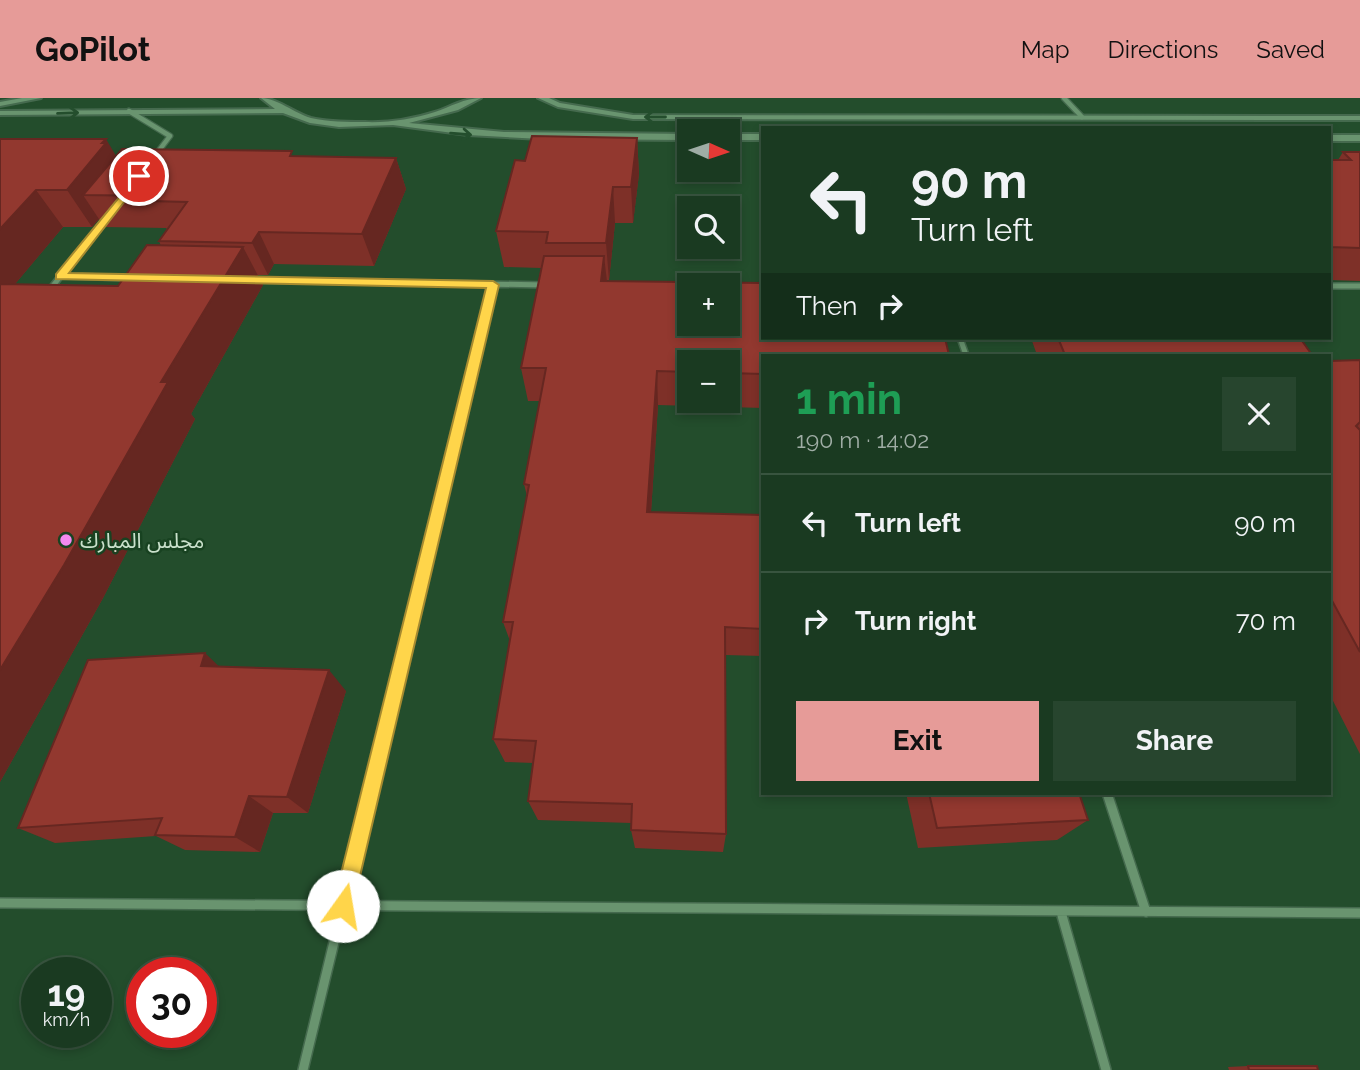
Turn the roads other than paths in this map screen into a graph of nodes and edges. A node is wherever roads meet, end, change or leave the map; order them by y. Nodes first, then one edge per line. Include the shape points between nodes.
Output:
1 (37, 98) edge
2 (265, 98) edge
3 (477, 98) edge
4 (542, 98) edge
5 (1064, 98) edge
6 (0, 104) edge
7 (129, 111) junction
8 (284, 111) junction
9 (0, 113) edge
10 (1082, 117) junction
11 (1360, 118) edge
12 (394, 123) junction
13 (677, 137) edge
14 (740, 137) edge
15 (761, 137) edge
16 (1331, 138) edge
17 (1360, 138) edge
18 (153, 158) edge
19 (111, 212) edge
20 (61, 276) junction
21 (144, 278) edge
22 (242, 280) edge
23 (493, 285) junction
24 (561, 285) edge
25 (1331, 286) edge
26 (1360, 286) edge
27 (46, 295) edge
28 (1108, 795) edge
29 (0, 903) edge
30 (343, 906) junction
31 (1061, 912) junction
32 (1146, 912) junction
33 (1360, 913) edge
34 (303, 1070) edge
35 (1106, 1070) edge

1 - 6 street
2 - 8 street
3 - 12 street via 433,116
10 -> 4 street via 633,117 558,105
5 - 10 street
7 - 8 street
9 -> 7 street
7 - 18 street via 170,136
8 - 12 street via 316,121
10 - 11 street
12 -> 13 street via 514,137
14 - 15 street
16 - 17 street
19 - 20 street
20 - 21 street
20 - 27 street
22 - 23 street
23 - 24 street
23 - 30 street
25 - 26 street
28 - 32 street
29 - 30 street
30 - 31 street
30 - 34 street
31 - 32 street
31 - 35 street
32 - 33 street

